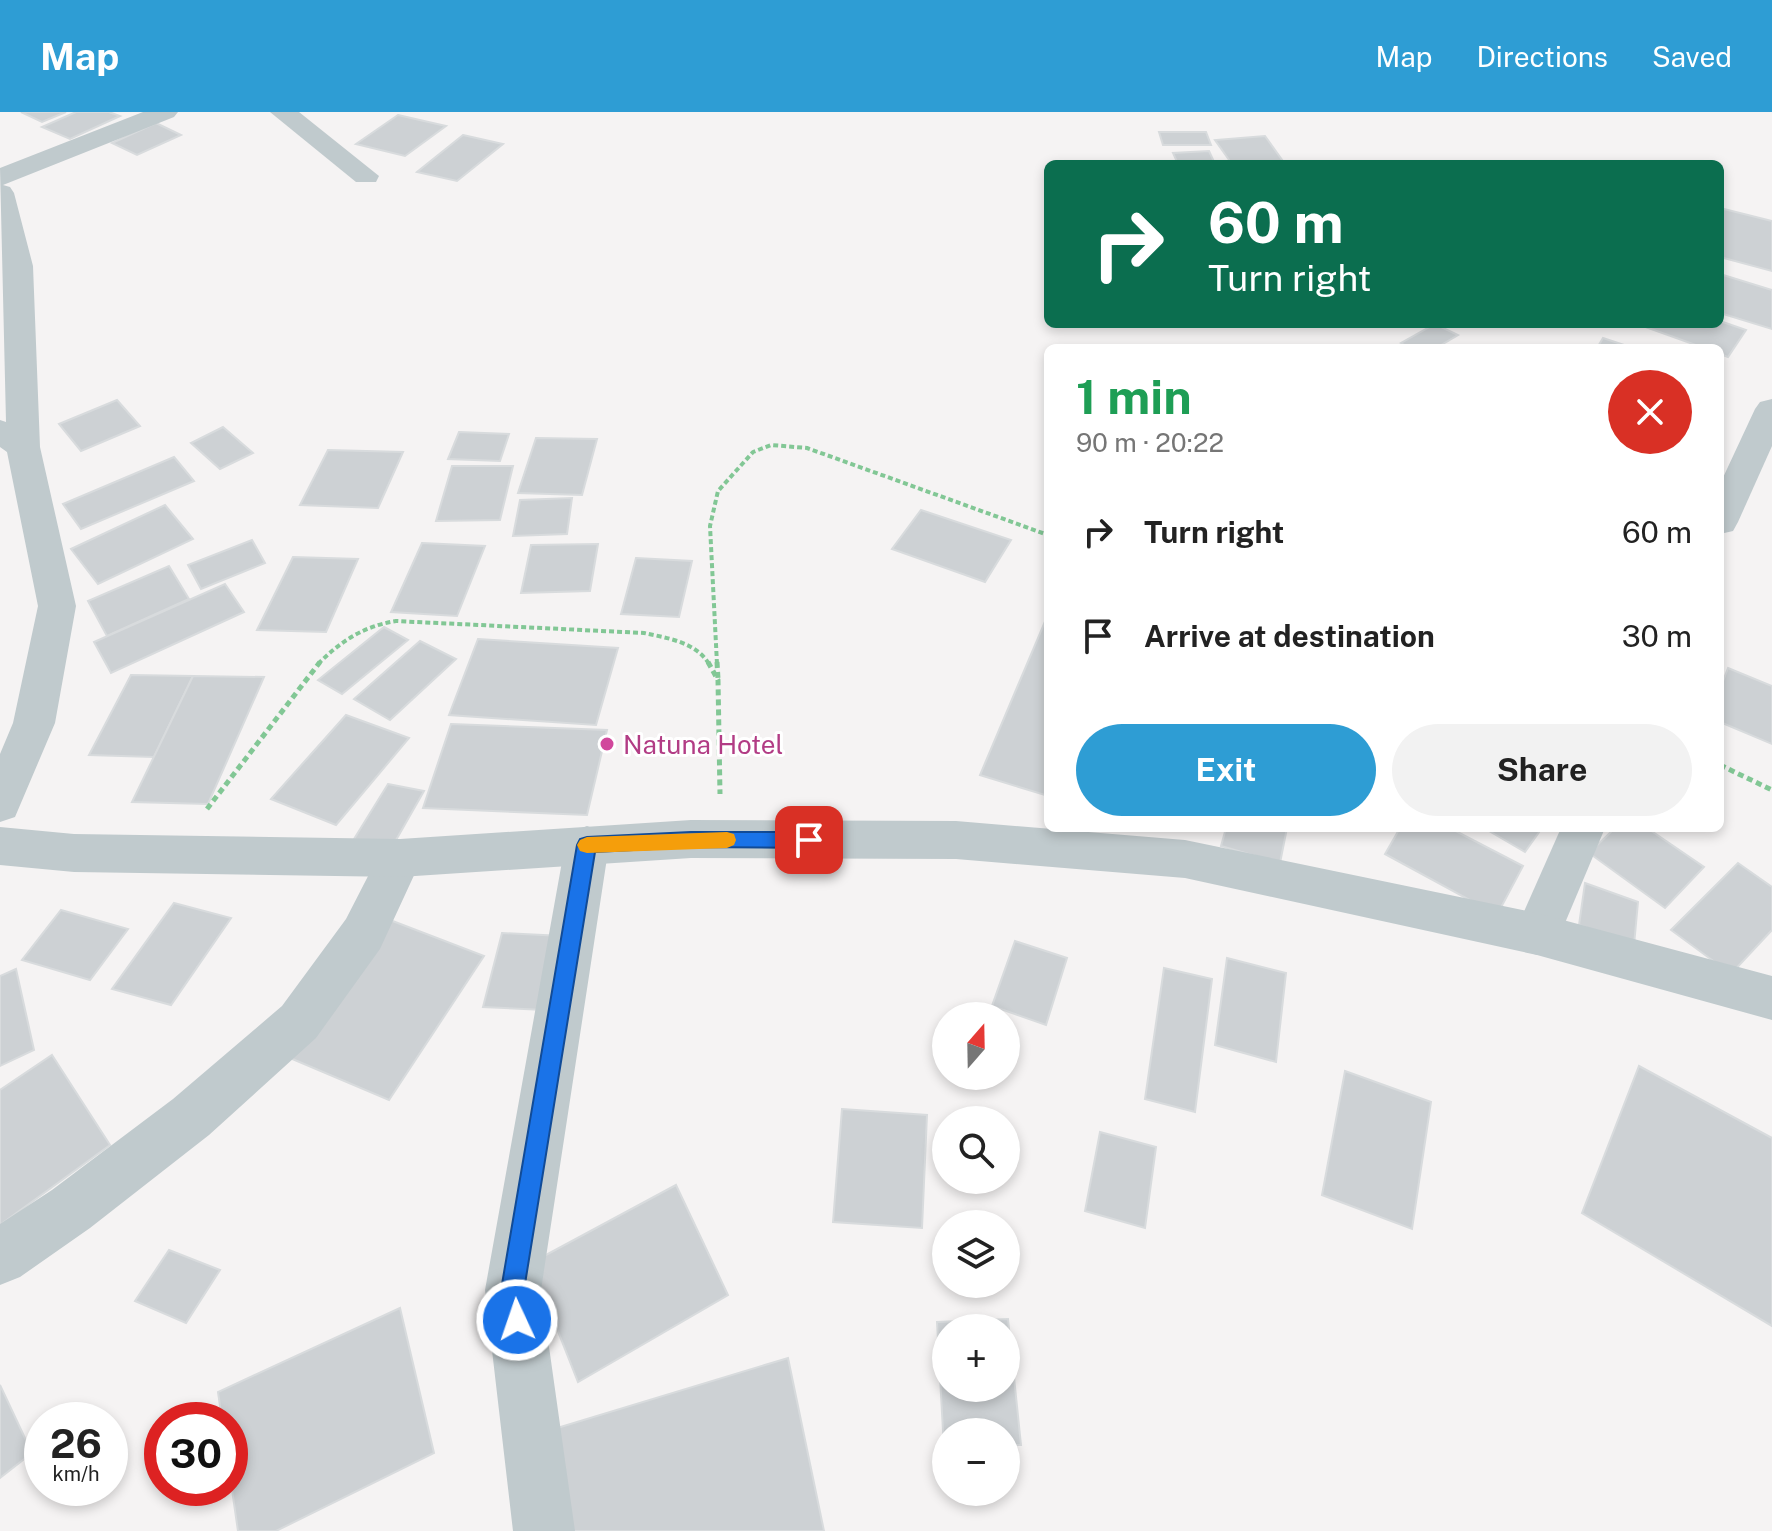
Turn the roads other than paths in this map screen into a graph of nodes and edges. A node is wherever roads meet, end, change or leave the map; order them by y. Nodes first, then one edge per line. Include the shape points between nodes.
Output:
1 (165, 112) edge
2 (283, 112) edge
3 (366, 176) dead end
4 (0, 178) edge
5 (0, 193) edge
6 (1772, 409) edge
7 (11, 439) edge
8 (1724, 513) edge
9 (0, 804) edge
10 (1581, 832) edge
11 (587, 845) junction
12 (0, 846) edge
13 (400, 858) junction
14 (1537, 934) junction
15 (1772, 998) edge
16 (0, 1257) edge
17 (544, 1531) edge

1 - 4 street
2 - 3 street
5 - 7 street via 18,266
6 - 8 street
7 - 9 street via 57,606 34,723
10 - 14 street
11 - 13 street
11 - 14 street via 956,840 1185,859
11 - 17 street via 513,1290
12 - 13 street via 74,853
13 - 16 street via 363,934 299,1022 191,1117
14 - 15 street

